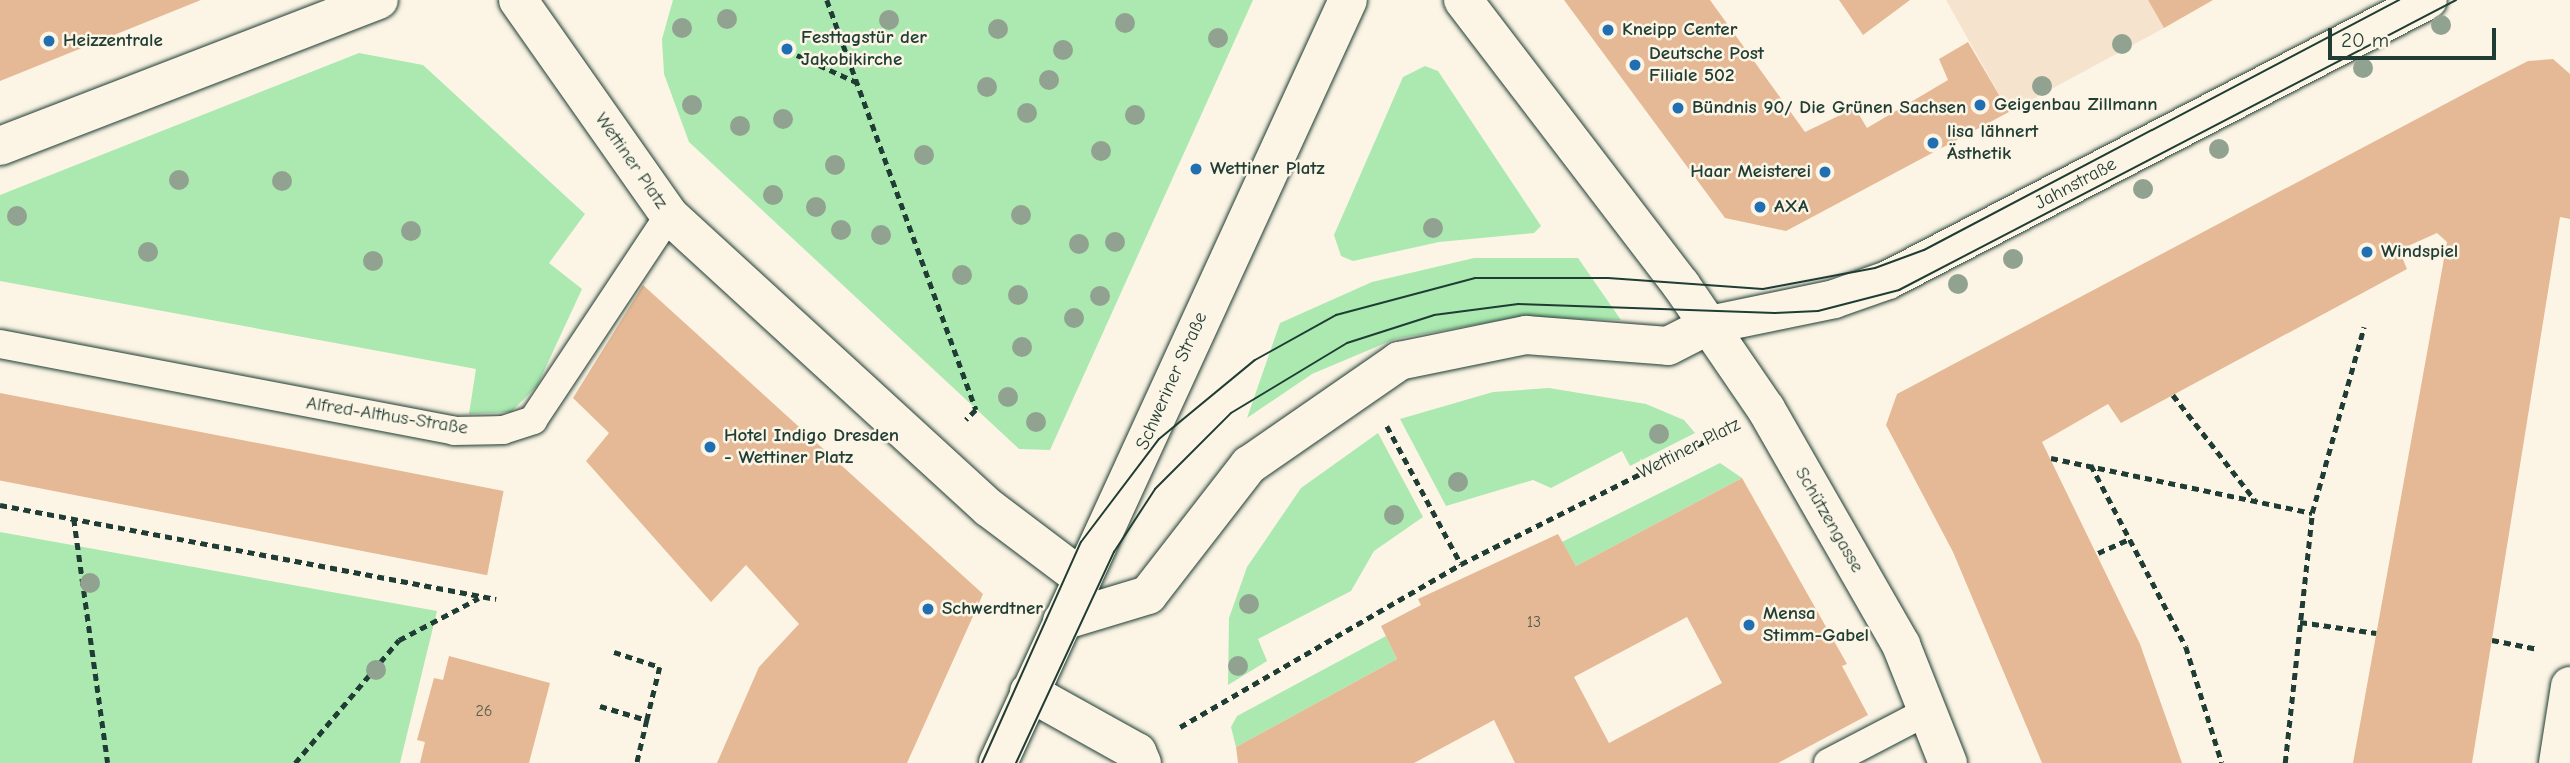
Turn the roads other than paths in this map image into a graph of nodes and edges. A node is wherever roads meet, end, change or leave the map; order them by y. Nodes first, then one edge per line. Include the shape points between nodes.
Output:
1 (379, 0) edge
2 (518, 0) edge
3 (1348, 0) edge
4 (1463, 0) edge
5 (2428, 0) edge
6 (0, 146) edge
7 (669, 215) junction
8 (1709, 325) junction
9 (0, 344) edge
10 (1082, 578) junction
11 (1062, 621) junction
12 (2570, 686) edge
13 (1029, 692) junction
14 (1927, 711) junction
15 (1139, 758) edge
16 (998, 763) edge
17 (1828, 763) edge
18 (1948, 763) edge
19 (2558, 763) edge

1 - 6 street
2 - 7 street, Wettiner Platz
3 - 10 street, Schweriner Straße
4 - 8 street
5 - 8 street, Jahnstraße via 1888,280 1834,299
7 - 9 lane, Alfred-Althus-Straße via 533,420 503,430 454,430
7 - 10 street, Wettiner Platz via 932,457
8 - 11 street via 1668,346 1525,335 1458,345 1399,361 1364,380 1249,465 1148,595
8 - 14 street, Schützengasse via 1766,409 1901,645
10 - 11 street, Schweriner Straße
11 - 13 street, Schweriner Straße
12 - 19 street
13 - 15 street
13 - 16 street, Schweriner Straße
14 - 17 lane
14 - 18 street, Schützengasse

